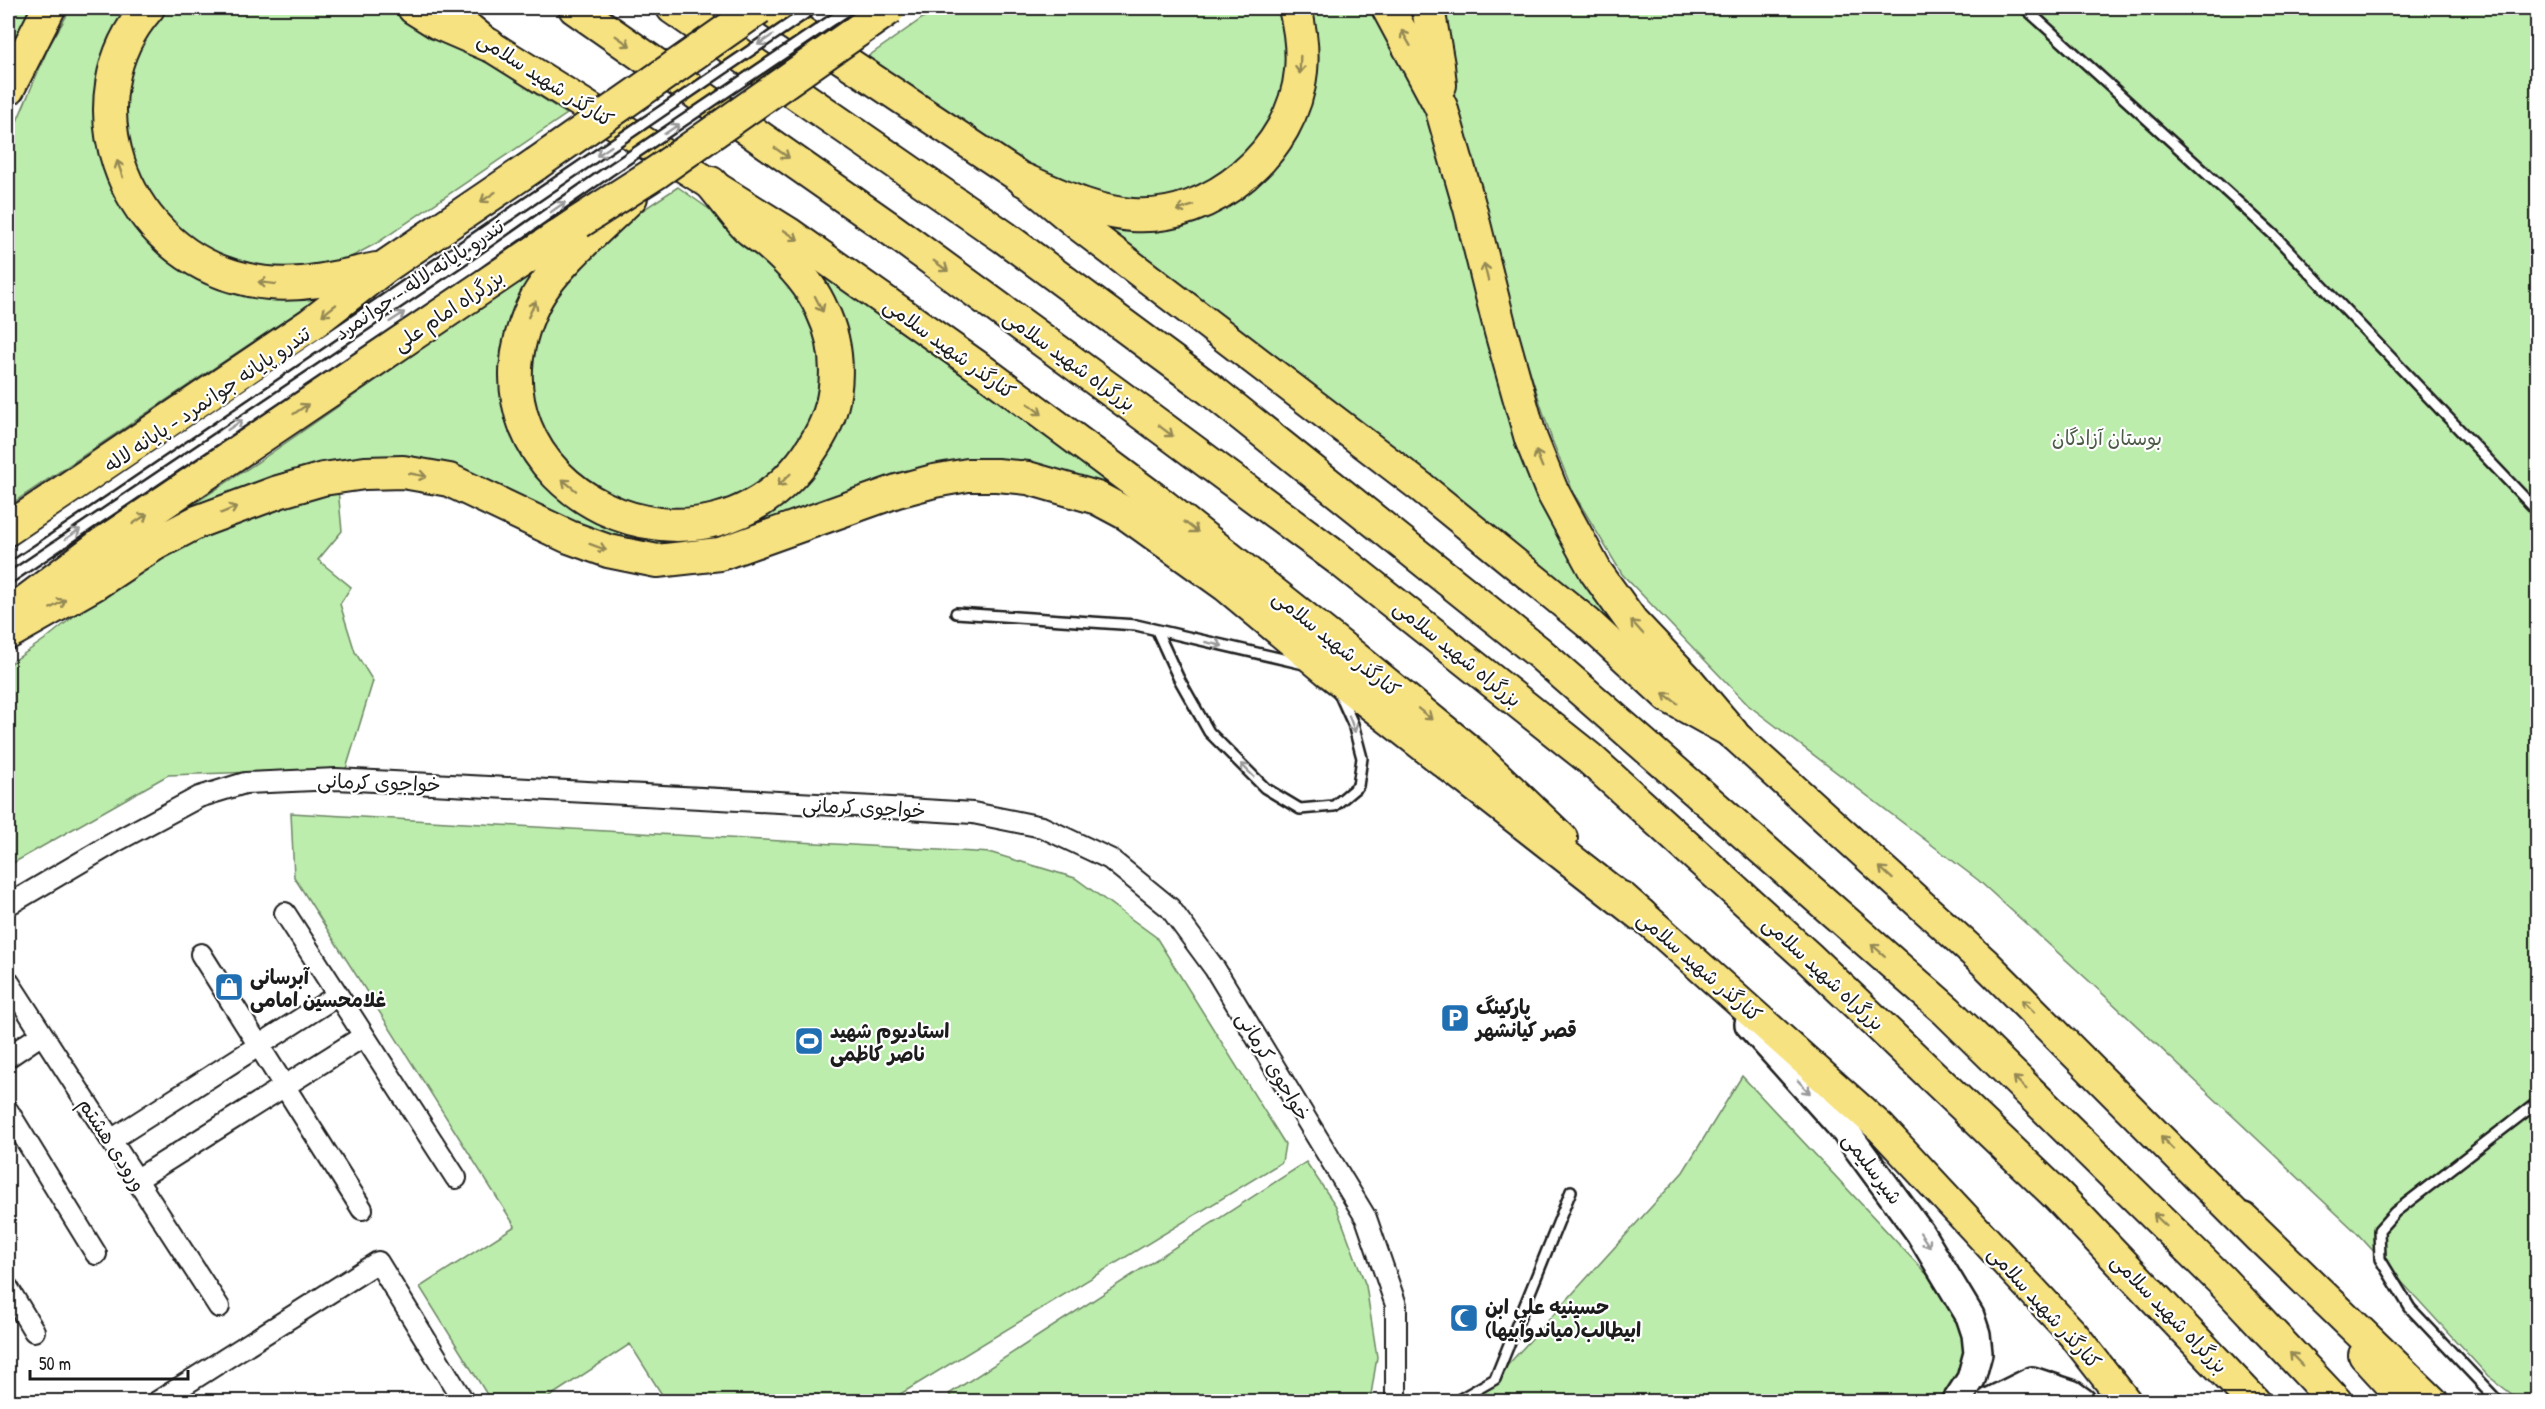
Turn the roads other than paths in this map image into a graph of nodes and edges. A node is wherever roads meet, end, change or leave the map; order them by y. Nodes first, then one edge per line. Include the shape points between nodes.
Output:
1 (49, 8) edge
2 (148, 8) edge
3 (414, 8) edge
4 (444, 8) edge
5 (575, 8) edge
6 (673, 8) edge
7 (759, 8) edge
8 (766, 8) edge
9 (813, 8) edge
10 (850, 8) edge
11 (890, 8) edge
12 (1295, 8) edge
13 (1388, 8) edge
14 (1428, 8) edge
15 (2025, 8) edge
16 (489, 45) junction
17 (8, 89) edge
18 (1441, 107) junction
19 (657, 172) junction
20 (1023, 180) junction
21 (711, 183) junction
22 (386, 267) junction
23 (2538, 512) edge
24 (8, 529) edge
25 (8, 556) edge
26 (8, 579) edge
27 (956, 613) dead end
28 (8, 615) edge
29 (1157, 631) junction
30 (8, 633) edge
31 (1329, 671) junction
32 (1732, 733) junction
33 (8, 905) edge
34 (285, 913) dead end
35 (1641, 915) junction
36 (201, 954) dead end
37 (1698, 963) junction
38 (8, 981) edge
39 (338, 995) junction
40 (42, 1034) junction
41 (364, 1036) junction
42 (259, 1046) junction
43 (8, 1057) edge
44 (284, 1086) junction
45 (2538, 1102) edge
46 (8, 1111) edge
47 (111, 1140) junction
48 (456, 1178) dead end
49 (136, 1180) junction
50 (1571, 1191) dead end
51 (362, 1209) dead end
52 (2243, 1219) junction
53 (96, 1254) dead end
54 (8, 1288) edge
55 (219, 1307) dead end
56 (34, 1330) dead end
57 (157, 1401) edge
58 (464, 1401) edge
59 (1396, 1401) edge
60 (1455, 1401) edge
61 (1956, 1401) edge
62 (1990, 1401) edge
63 (2082, 1401) edge
64 (2126, 1401) edge
65 (2254, 1401) edge
66 (2336, 1401) edge
67 (2407, 1401) edge
68 (2432, 1401) edge
69 (2499, 1401) edge

1 - 17 highway
22 -> 2 highway via 290,285 254,281 189,255 152,224 125,183 110,116 120,54
3 - 16 highway
4 - 16 main road, کنارگذر شهید سلامی
5 -> 65 highway, بزرگراه شهید سلامی via 892,230 1169,433 1340,560 1589,758 1808,957 2058,1196
66 -> 6 highway via 2221,1280 1947,1011 1537,651 1211,390 994,230
7 -> 22 highway, bridge
8 - 20 main road
9 -> 25 lane, تندرو پایانه جوانمرد - پایانه لاله, bridge
26 -> 10 lane, تندرو پایانه لاله - جوانمرد, bridge
11 - 19 highway, بزرگراه امام علی, bridge
12 -> 20 highway via 1301,72 1291,112 1263,157 1227,188 1180,210 1134,215 1089,207
18 -> 13 highway
14 - 18 highway
15 - 23 lane via 2274,235
16 - 21 main road, کنارگذر شهید سلامی
32 -> 18 highway via 1632,622 1596,572 1551,489 1531,439
21 -> 19 highway via 748,228 785,258 813,293 833,341 833,400 826,425 814,445 765,498 716,521 669,525 631,520 593,503 547,463 523,417 516,394 516,368 525,323 537,298 566,262
28 -> 19 highway, بزرگراه امام علی, bridge via 102,544
32 -> 20 main road via 1669,698 1588,623 1421,487
21 -> 35 main road, کنارگذر شهید سلامی via 789,233 980,368 1182,519 1476,756
22 -> 24 highway via 311,324
27 - 29 lane via 1136,625
29 -> 31 lane
31 -> 29 lane via 1353,724 1362,758 1358,786 1334,806 1300,809 1265,789 1209,732
30 -> 31 highway via 197,522 278,492 365,473 403,472 449,480 569,537 608,551 657,561 720,555 897,491 968,475 997,475 1065,487 1127,514 1226,585
31 - 35 highway
52 -> 32 main road via 1984,962
33 - 59 street, خواجوی کرمانی via 199,797 245,783 336,779 874,807 973,813 1042,827 1110,859 1170,908 1215,969 1366,1218 1396,1305
34 - 39 street
35 - 37 main road, کنارگذر شهید سلامی
36 - 42 street
37 -> 61 main road, شیرسلیمی via 1792,1075 1845,1131 1944,1269 1970,1316 1978,1353 1975,1369
37 - 64 main road, کنارگذر شهید سلامی via 1881,1128 2073,1334
38 - 40 street, ورودی هشتم
39 - 41 street
39 - 42 street
40 - 43 street
40 - 47 street, ورودی هشتم
41 - 44 street
41 - 48 street
42 - 44 street
42 - 47 street
44 - 49 street
44 - 51 street
45 - 69 lane via 2395,1212 2379,1230 2380,1258 2410,1308
46 - 53 street
47 - 49 street, ورودی هشتم
49 - 55 street, ورودی هشتم
50 - 60 lane via 1495,1379
52 - 67 main road
52 - 68 highway
54 - 56 street
57 - 58 street via 378,1262
62 - 63 main road via 2032,1381

